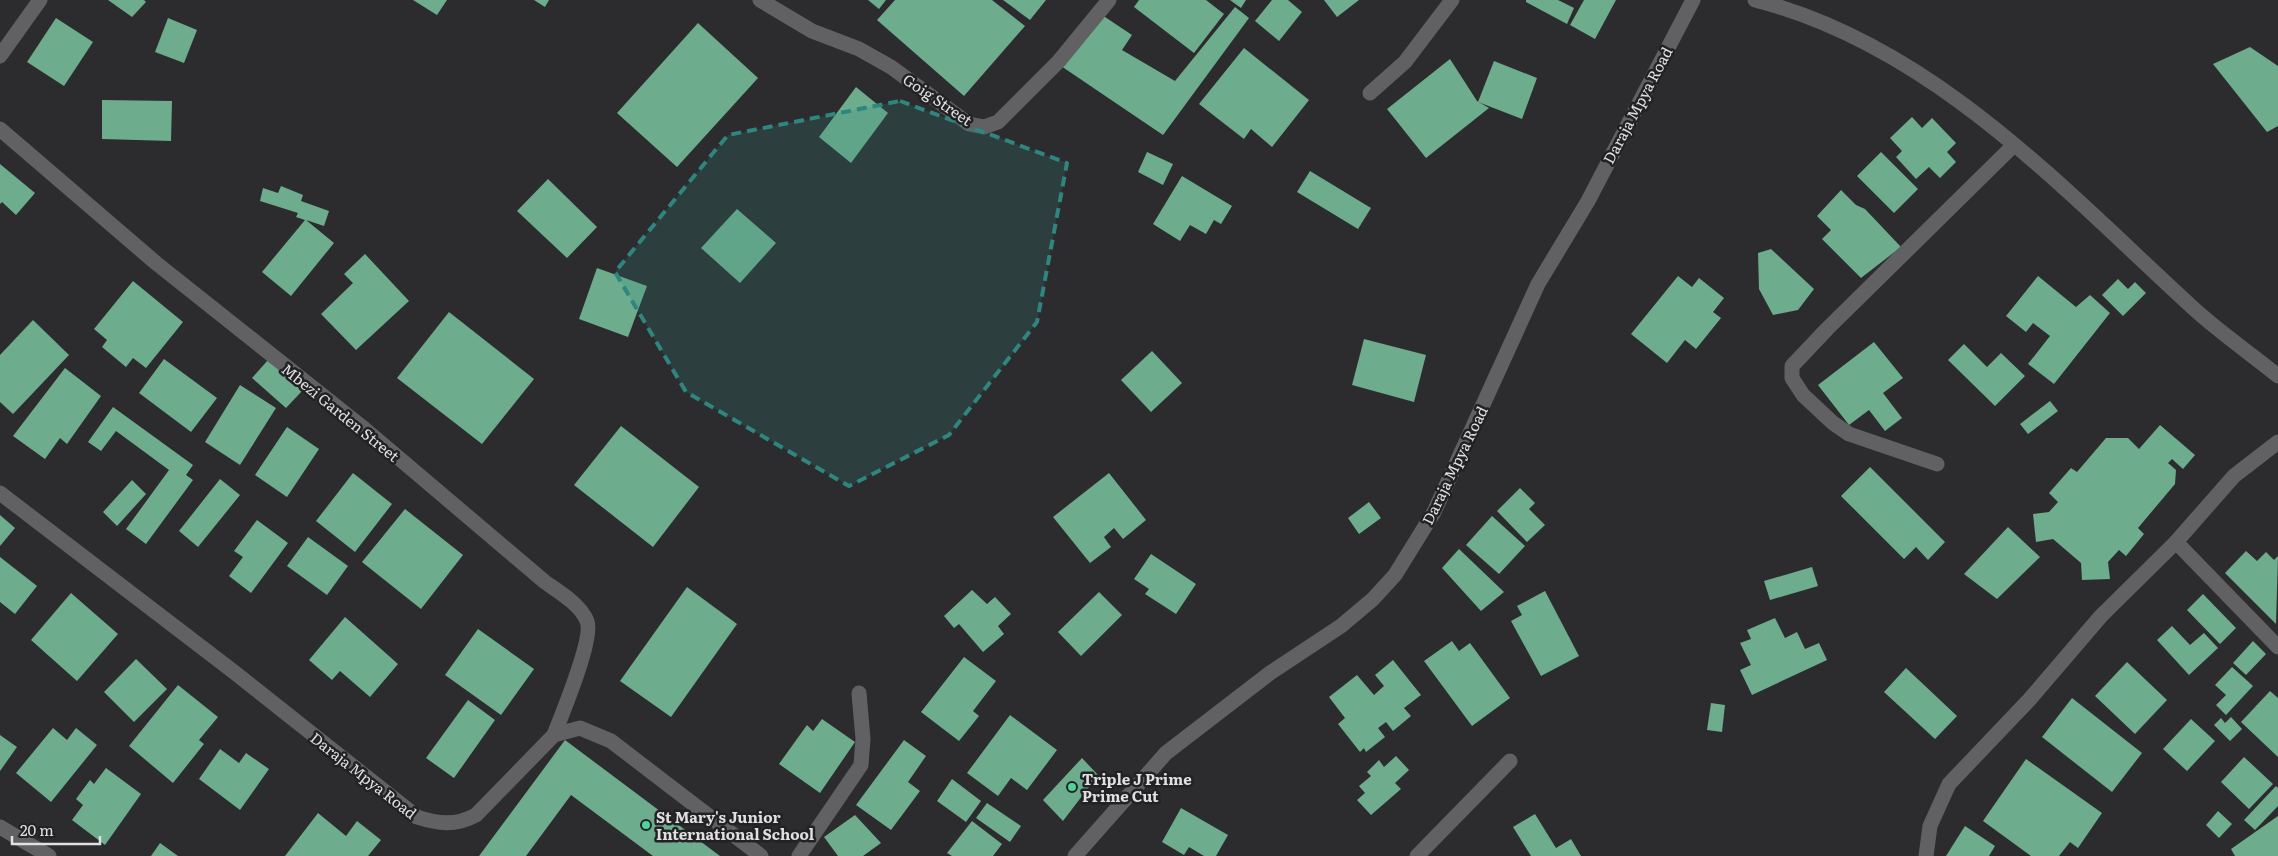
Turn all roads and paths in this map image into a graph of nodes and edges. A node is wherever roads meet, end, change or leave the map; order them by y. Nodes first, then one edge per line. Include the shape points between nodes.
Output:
1 (40, 0) edge
2 (760, 0) edge
3 (1109, 0) edge
4 (1452, 0) edge
5 (1692, 0) edge
6 (1755, 0) edge
7 (0, 56) edge
8 (1370, 93) dead end
9 (0, 129) edge
10 (2014, 145) junction
11 (2278, 376) edge
12 (2278, 442) edge
13 (1937, 464) dead end
14 (0, 493) edge
15 (2176, 542) junction
16 (2278, 647) edge
17 (859, 693) dead end
18 (554, 735) junction
19 (1510, 761) dead end
20 (0, 827) edge
21 (49, 856) edge
22 (761, 856) edge
23 (799, 856) edge
24 (1075, 856) edge
25 (1418, 856) edge
26 (1926, 856) edge

1 - 7 street
2 - 3 street, Goig Street via 812,31 891,67 969,124 984,127 998,122 1059,61
4 - 8 street via 1405,62
5 - 24 street, Daraja Mpya Road via 1588,201 1538,284 1434,512 1395,575 1341,626 1270,673 1166,753
6 - 10 street via 1793,10 1881,51 1945,90
9 - 18 street, Mbezi Garden Street via 156,263 361,426 573,602 588,622 587,643
10 - 11 street via 2103,222 2194,309
10 - 13 street via 1792,366 1792,378 1803,395 1841,429
12 - 15 street via 2234,476
14 - 18 street, Daraja Mpya Road via 417,817 434,823 449,823 464,822 476,815
15 - 16 street
15 - 26 street via 2101,616 2029,700 1948,784 1930,826
17 - 23 street via 863,739 861,765
18 - 22 street via 580,728 610,741
19 - 25 street
20 - 21 street

